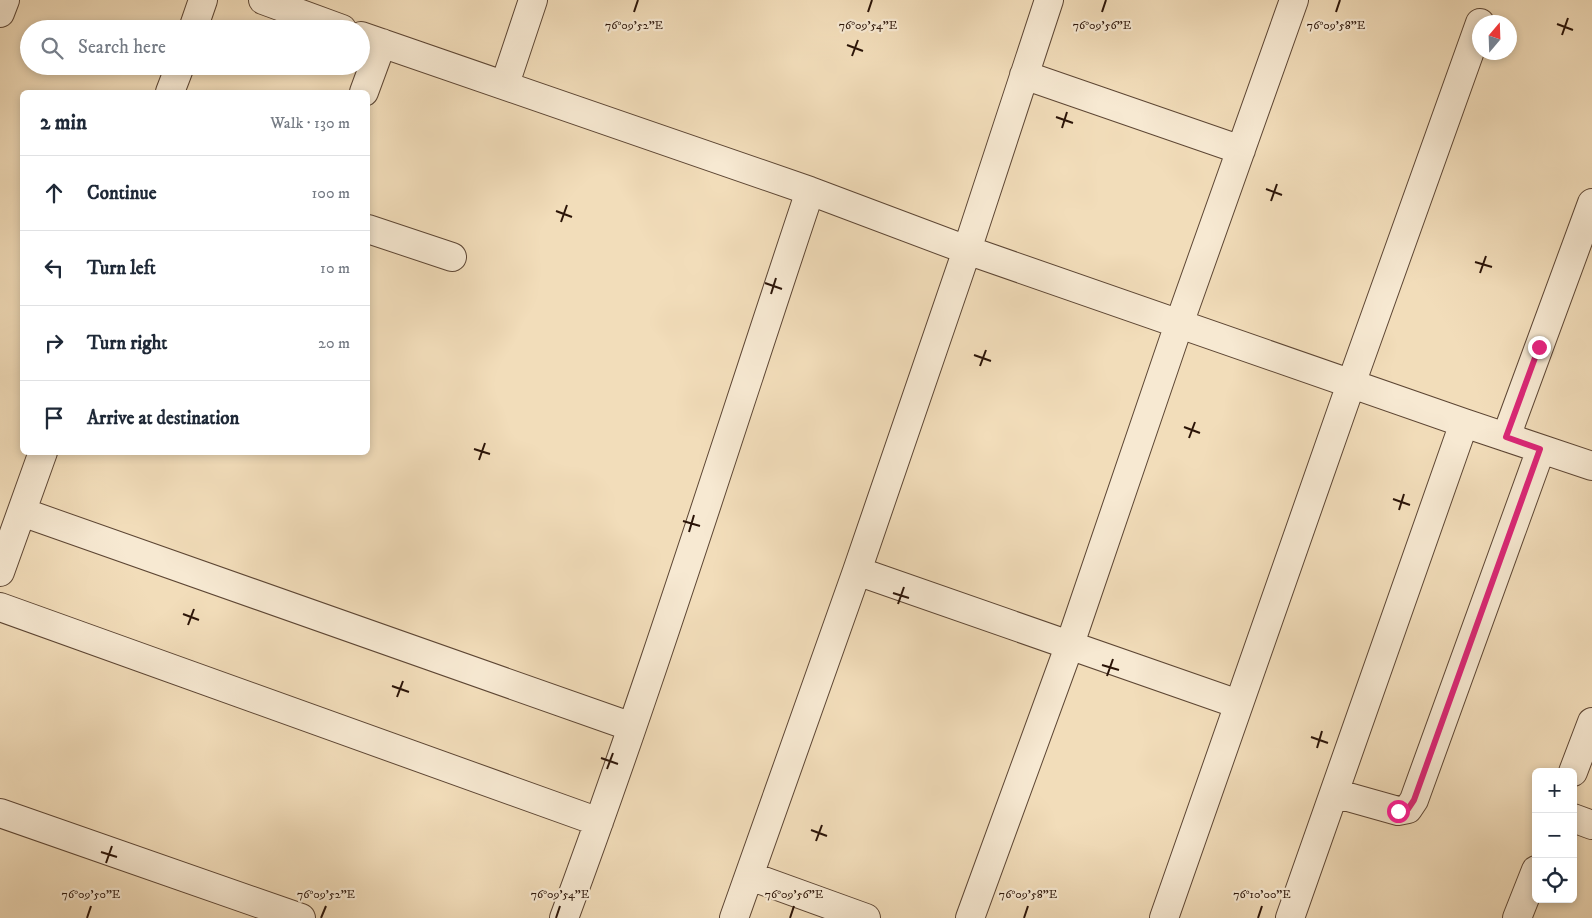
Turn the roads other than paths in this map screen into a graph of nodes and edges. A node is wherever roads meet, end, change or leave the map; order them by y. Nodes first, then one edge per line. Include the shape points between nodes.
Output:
1 (5, 0) edge
2 (203, 0) edge
3 (263, 0) edge
4 (534, 0) edge
5 (1049, 0) edge
6 (1294, 0) edge
7 (1488, 0) edge
8 (0, 12) edge
9 (1483, 15) edge
10 (196, 20) edge
11 (317, 20) edge
12 (371, 39) edge
13 (1472, 45) edge
14 (177, 75) edge
15 (366, 75) edge
16 (1024, 75) junction
17 (505, 84) junction
18 (171, 90) edge
19 (364, 90) edge
20 (1241, 150) junction
21 (810, 190) junction
22 (1592, 203) edge
23 (370, 230) edge
24 (967, 250) junction
25 (452, 256) dead end
26 (1179, 324) junction
27 (1351, 384) junction
28 (1464, 423) junction
29 (1506, 437) junction
30 (1540, 449) junction
31 (42, 455) edge
32 (1592, 466) edge
33 (22, 512) junction
34 (857, 571) junction
35 (0, 572) edge
36 (0, 607) edge
37 (1070, 644) junction
38 (1238, 704) junction
39 (1592, 722) edge
40 (632, 727) junction
41 (1575, 768) edge
42 (1334, 793) junction
43 (0, 813) edge
44 (1577, 819) edge
45 (599, 822) junction
46 (1592, 825) edge
47 (750, 876) junction
48 (1532, 880) edge
49 (259, 911) edge
50 (301, 918) edge
51 (564, 918) edge
52 (734, 918) edge
53 (866, 918) edge
54 (970, 918) edge
55 (1164, 918) edge
56 (1290, 918) edge
57 (1517, 918) edge

1 - 8 street
2 - 10 street
3 - 11 street
4 - 17 street
5 - 16 street
6 - 20 street
7 - 9 street
12 - 17 street
13 - 27 street
14 - 18 street
15 - 19 street
16 - 20 street
16 - 24 street
17 - 21 street
20 - 26 street
21 - 24 street
21 - 40 street
22 - 29 street
23 - 25 street
24 - 26 street
24 - 34 street
26 - 27 street
26 - 37 street
27 - 28 street
27 - 38 street
28 - 29 street
28 - 42 street
29 - 30 street
30 - 32 street
30 - 42 street via 1414,800 1408,809 1398,811
31 - 33 street
33 - 35 street
33 - 40 street
34 - 37 street
34 - 47 street
36 - 45 street
37 - 38 street
37 - 54 street
38 - 55 street
39 - 41 street
40 - 45 street
42 - 56 street
43 - 49 street
44 - 46 street
45 - 51 street
47 - 52 street
47 - 53 street
48 - 57 street
49 - 50 street

